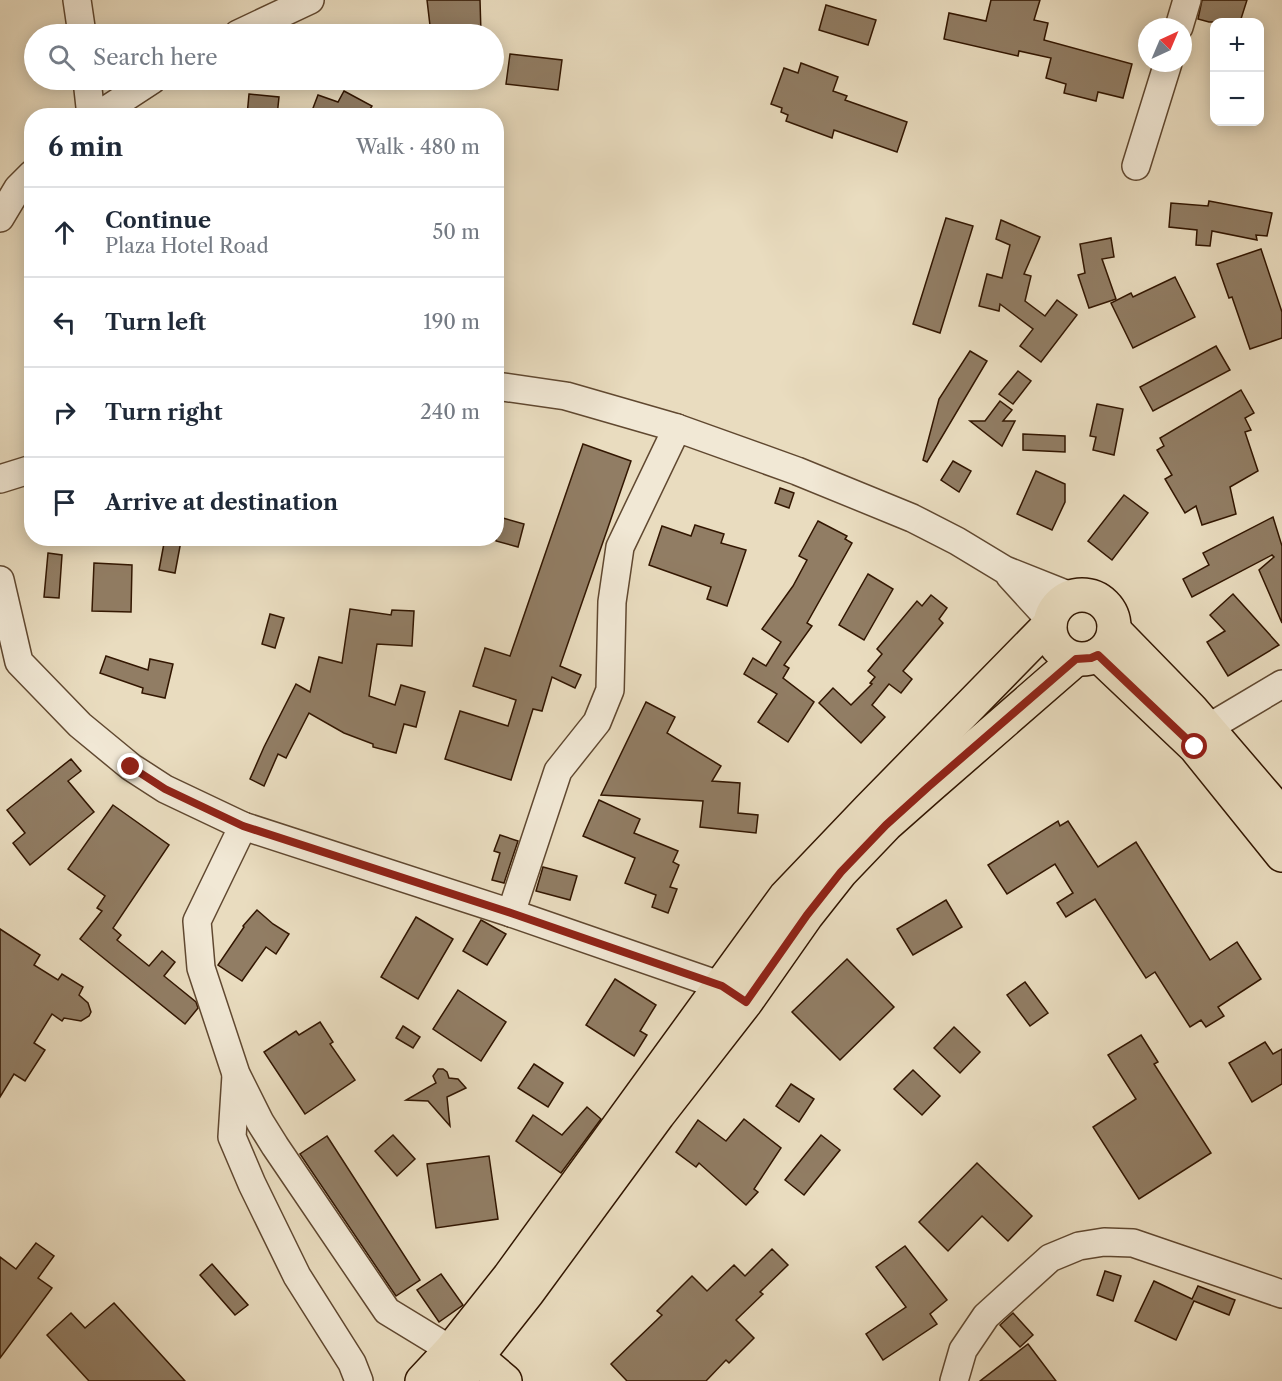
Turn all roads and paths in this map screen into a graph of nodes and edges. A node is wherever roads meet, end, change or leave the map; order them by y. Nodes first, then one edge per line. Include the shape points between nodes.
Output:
1 (77, 0) edge
2 (310, 0) edge
3 (1187, 0) edge
4 (1182, 18) edge
5 (81, 24) edge
6 (259, 24) edge
7 (1165, 72) edge
8 (88, 90) edge
9 (137, 90) edge
10 (91, 108) edge
11 (109, 108) edge
12 (1136, 166) dead end
13 (24, 182) edge
14 (0, 218) edge
15 (504, 387) edge
16 (678, 428) junction
17 (24, 472) edge
18 (0, 479) edge
19 (1005, 570) junction
20 (0, 580) edge
21 (1073, 597) junction
22 (1051, 622) junction
23 (1096, 648) junction
24 (10, 664) edge
25 (1282, 684) edge
26 (1208, 728) junction
27 (1282, 815) edge
28 (243, 826) junction
29 (1282, 855) edge
30 (511, 913) junction
31 (734, 994) junction
32 (236, 1074) junction
33 (306, 1192) junction
34 (267, 1214) junction
35 (1282, 1294) edge
36 (452, 1371) edge
37 (359, 1381) edge
38 (505, 1381) edge
39 (954, 1381) edge

1 - 5 street
2 - 6 street
3 - 4 street
7 - 12 street
8 - 10 street
9 - 11 street
13 - 14 street
15 - 16 street via 566,396
16 - 19 street via 912,518
16 - 30 street via 620,548 612,602 610,690 597,722 558,771
17 - 18 street
19 - 21 street
19 - 22 street
20 - 24 street
21 - 22 main road via 1056,608
21 - 23 main road via 1088,596 1102,603 1111,615
22 - 23 main road via 1051,636 1065,654
22 - 31 main road via 785,897
23 - 26 main road
23 - 29 main road via 1195,747
23 - 31 main road via 886,825
24 - 28 street via 131,767 165,789
25 - 26 street
26 - 27 main road
28 - 30 street
28 - 32 street via 197,921 201,968
30 - 31 street
31 - 36 main road via 658,1115
32 - 33 street via 260,1122
32 - 34 street via 232,1137
33 - 34 street
33 - 36 street via 387,1311
34 - 37 street via 297,1276 352,1363
35 - 39 street via 1133,1243 1079,1246 1050,1258 986,1316 963,1350
36 - 38 main road

